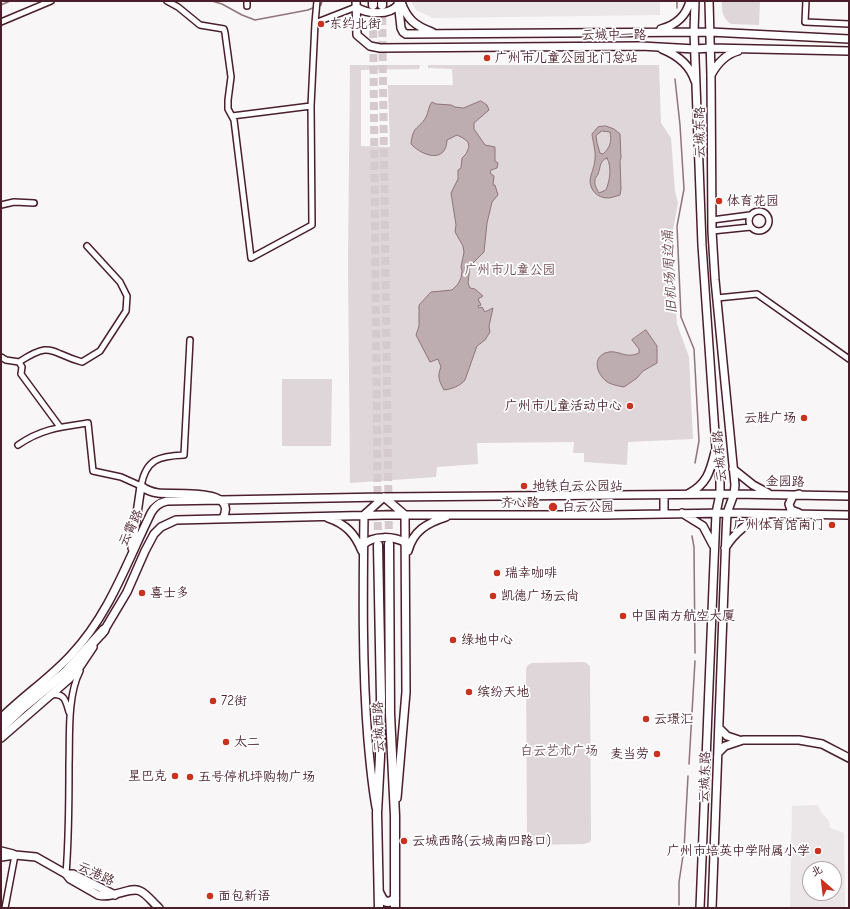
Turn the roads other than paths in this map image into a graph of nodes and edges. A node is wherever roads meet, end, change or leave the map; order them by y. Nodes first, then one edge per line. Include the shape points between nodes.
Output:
1 (51, 1) edge
2 (167, 1) edge
3 (690, 1) edge
4 (695, 1) edge
5 (709, 1) edge
6 (806, 1) edge
7 (399, 2) edge
8 (317, 3) edge
9 (356, 4) edge
10 (1, 22) edge
11 (315, 23) junction
12 (849, 24) edge
13 (643, 32) junction
14 (694, 32) junction
15 (710, 32) junction
16 (416, 34) junction
17 (440, 34) junction
18 (849, 38) edge
19 (641, 46) junction
20 (656, 47) junction
21 (416, 48) junction
22 (710, 48) junction
23 (695, 49) junction
24 (750, 49) junction
25 (849, 50) edge
26 (711, 75) junction
27 (697, 86) junction
28 (311, 106) junction
29 (232, 116) junction
30 (34, 203) dead end
31 (1, 205) edge
32 (750, 215) junction
33 (712, 220) junction
34 (751, 227) junction
35 (712, 231) junction
36 (87, 246) dead end
37 (717, 298) junction
38 (190, 340) dead end
39 (1, 357) edge
40 (849, 359) edge
41 (19, 362) junction
42 (60, 427) junction
43 (18, 445) dead end
44 (716, 448) junction
45 (733, 469) junction
46 (141, 486) junction
47 (687, 494) junction
48 (720, 494) junction
49 (734, 494) junction
50 (770, 494) junction
51 (799, 494) junction
52 (664, 495) junction
53 (849, 496) edge
54 (384, 497) junction
55 (220, 499) junction
56 (682, 513) junction
57 (716, 513) junction
58 (728, 513) junction
59 (664, 514) junction
60 (764, 514) junction
61 (801, 514) junction
62 (849, 514) edge
63 (364, 515) junction
64 (384, 515) joint
65 (405, 515) junction
66 (452, 515) junction
67 (312, 517) junction
68 (223, 518) junction
69 (406, 543) junction
70 (389, 544) tunnel mouth
71 (363, 545) junction
72 (378, 545) tunnel mouth
73 (714, 546) junction
74 (725, 548) junction
75 (363, 554) junction
76 (130, 556) junction
77 (406, 556) junction
78 (713, 575) junction
79 (724, 576) junction
80 (104, 630) junction
81 (92, 649) junction
82 (720, 694) junction
83 (50, 695) junction
84 (708, 695) junction
85 (70, 715) junction
86 (1, 718) edge
87 (1, 728) edge
88 (719, 728) junction
89 (1, 738) edge
90 (743, 740) junction
91 (718, 753) junction
92 (849, 758) edge
93 (377, 813) junction
94 (394, 816) junction
95 (1, 851) edge
96 (15, 855) junction
97 (1, 857) edge
98 (66, 874) junction
99 (379, 892) junction
100 (395, 898) junction
101 (712, 899) junction
102 (700, 905) edge
103 (6, 908) edge
104 (159, 908) edge
105 (374, 908) edge
106 (379, 908) edge
107 (396, 908) edge
108 (712, 908) edge

1 - 10 street
2 - 29 street via 200,25 224,29 231,77 228,109
3 - 13 main road via 685,13 675,24
4 - 14 main road, 云城东路
5 - 15 main road, 云城东路
6 - 12 street via 805,22
7 - 9 main road via 395,9 387,12 366,12
7 - 16 main road via 402,32
7 - 17 main road via 413,22
8 - 11 street
9 - 11 street
9 - 21 main road, 云城中一路 via 357,35 370,46
11 - 28 street
13 - 14 main road, 云城中一路
13 - 17 main road, 云城中一路
13 - 19 main road via 645,39
14 - 15 main road, 云城中一路
14 - 23 main road, 云城东路
15 - 18 main road, 云城中一路
15 - 22 main road, 云城东路
16 - 17 main road, 云城中一路
16 - 21 main road
19 - 20 main road, 云城中一路
19 - 21 main road, 云城中一路
20 - 23 main road, 云城中一路
20 - 27 main road via 679,58 691,72
22 - 23 main road, 云城中一路
22 - 24 main road, 云城中一路
22 - 26 main road, 云城东路
23 - 27 main road, 云城东路
24 - 25 main road, 云城中一路
24 - 26 main road via 726,56
26 - 33 main road, 云城东路
27 - 44 main road, 云城东路 via 702,245
28 - 29 street
28 - 29 street via 312,225 251,258
30 - 31 street via 14,202
32 - 33 street
32 - 34 street
32 - 34 street via 756,211 763,211 770,220 767,228 762,231 755,231
33 - 35 main road, 云城东路
34 - 35 street
35 - 37 main road, 云城东路
36 - 41 street via 120,282 127,296 126,312 100,351 82,362 48,349 34,352
37 - 40 street via 757,294
37 - 45 main road, 云城东路
38 - 46 street via 184,455 168,456 150,463 143,474
39 - 41 street
41 - 42 street via 22,367 21,374
42 - 43 street via 29,437
42 - 46 street via 88,422 93,472 121,477
44 - 47 main road via 709,474 699,487
44 - 48 main road, 云城东路
45 - 49 main road, 云城东路
45 - 50 main road via 753,485
46 - 55 main road via 159,493 207,495
46 - 76 main road
47 - 48 main road, 齐心路
47 - 52 main road, 齐心路
48 - 49 main road, 金园路
48 - 57 main road, 云城东路
49 - 50 main road, 金园路
49 - 58 main road, 云城东路
50 - 51 main road, 金园路
51 - 53 main road, 金园路
51 - 61 main road via 793,496 789,504 791,510
52 - 54 main road, 齐心路
52 - 59 main road
54 - 55 main road, 云霄路
54 - 63 main road
54 - 65 main road
55 - 68 main road via 224,502 226,510
55 - 76 main road, 云霄路 via 167,501 155,506
56 - 57 main road, 齐心路
56 - 59 main road, 齐心路
56 - 73 main road via 703,526
57 - 58 main road, 齐心路
57 - 73 main road, 云城东路
58 - 60 main road
58 - 74 main road, 云城东路
59 - 66 main road, 齐心路
60 - 61 main road
60 - 74 main road via 736,533
61 - 62 main road
63 - 64 main road, 云霄路
63 - 67 main road, 云霄路
63 - 71 main road
64 - 65 main road, 齐心路
65 - 66 main road, 齐心路
65 - 69 main road
66 - 77 main road via 434,521 418,532 411,540
67 - 68 main road, 云霄路
67 - 75 main road via 325,517 345,527 355,537
68 - 80 main road, 云霄路 via 176,520 161,527 149,542 127,592
69 - 71 main road via 392,538 374,538
69 - 77 main road
70 - 94 main road, 云城西路 via 390,714
71 - 75 main road
72 - 93 main road, 云城西路 via 381,732
73 - 78 main road, 云城东路
74 - 79 main road, 云城东路
75 - 93 main road via 366,708 372,787
76 - 86 main road, 云霄路 via 109,602 80,645 51,675
77 - 94 main road via 406,692
78 - 79 main road
78 - 84 main road, 云城东路
79 - 82 main road, 云城东路
80 - 81 main road, 云霄路
80 - 87 highway via 66,672
81 - 83 main road, 云霄路 via 69,679
81 - 85 street via 75,682
82 - 84 main road
82 - 88 main road, 云城东路
83 - 85 street via 56,694 64,698
83 - 89 main road, 云霄路
84 - 102 main road, 云城东路
85 - 98 street
88 - 90 main road via 731,738
88 - 91 main road, 云城东路
90 - 91 main road via 725,746
90 - 92 main road via 808,741 828,746
91 - 101 main road, 云城东路
93 - 99 main road, 云城西路
94 - 100 main road, 云城西路
95 - 96 main road, 云港路
96 - 97 main road, 云港路
96 - 98 main road, 云港路 via 36,857
96 - 103 street
98 - 104 main road, 云港路 via 73,874 115,896 138,890
99 - 100 main road via 386,903
99 - 105 main road
99 - 106 main road, 云城西路
100 - 107 main road, 云城西路
101 - 102 main road
101 - 108 main road, 云城东路

